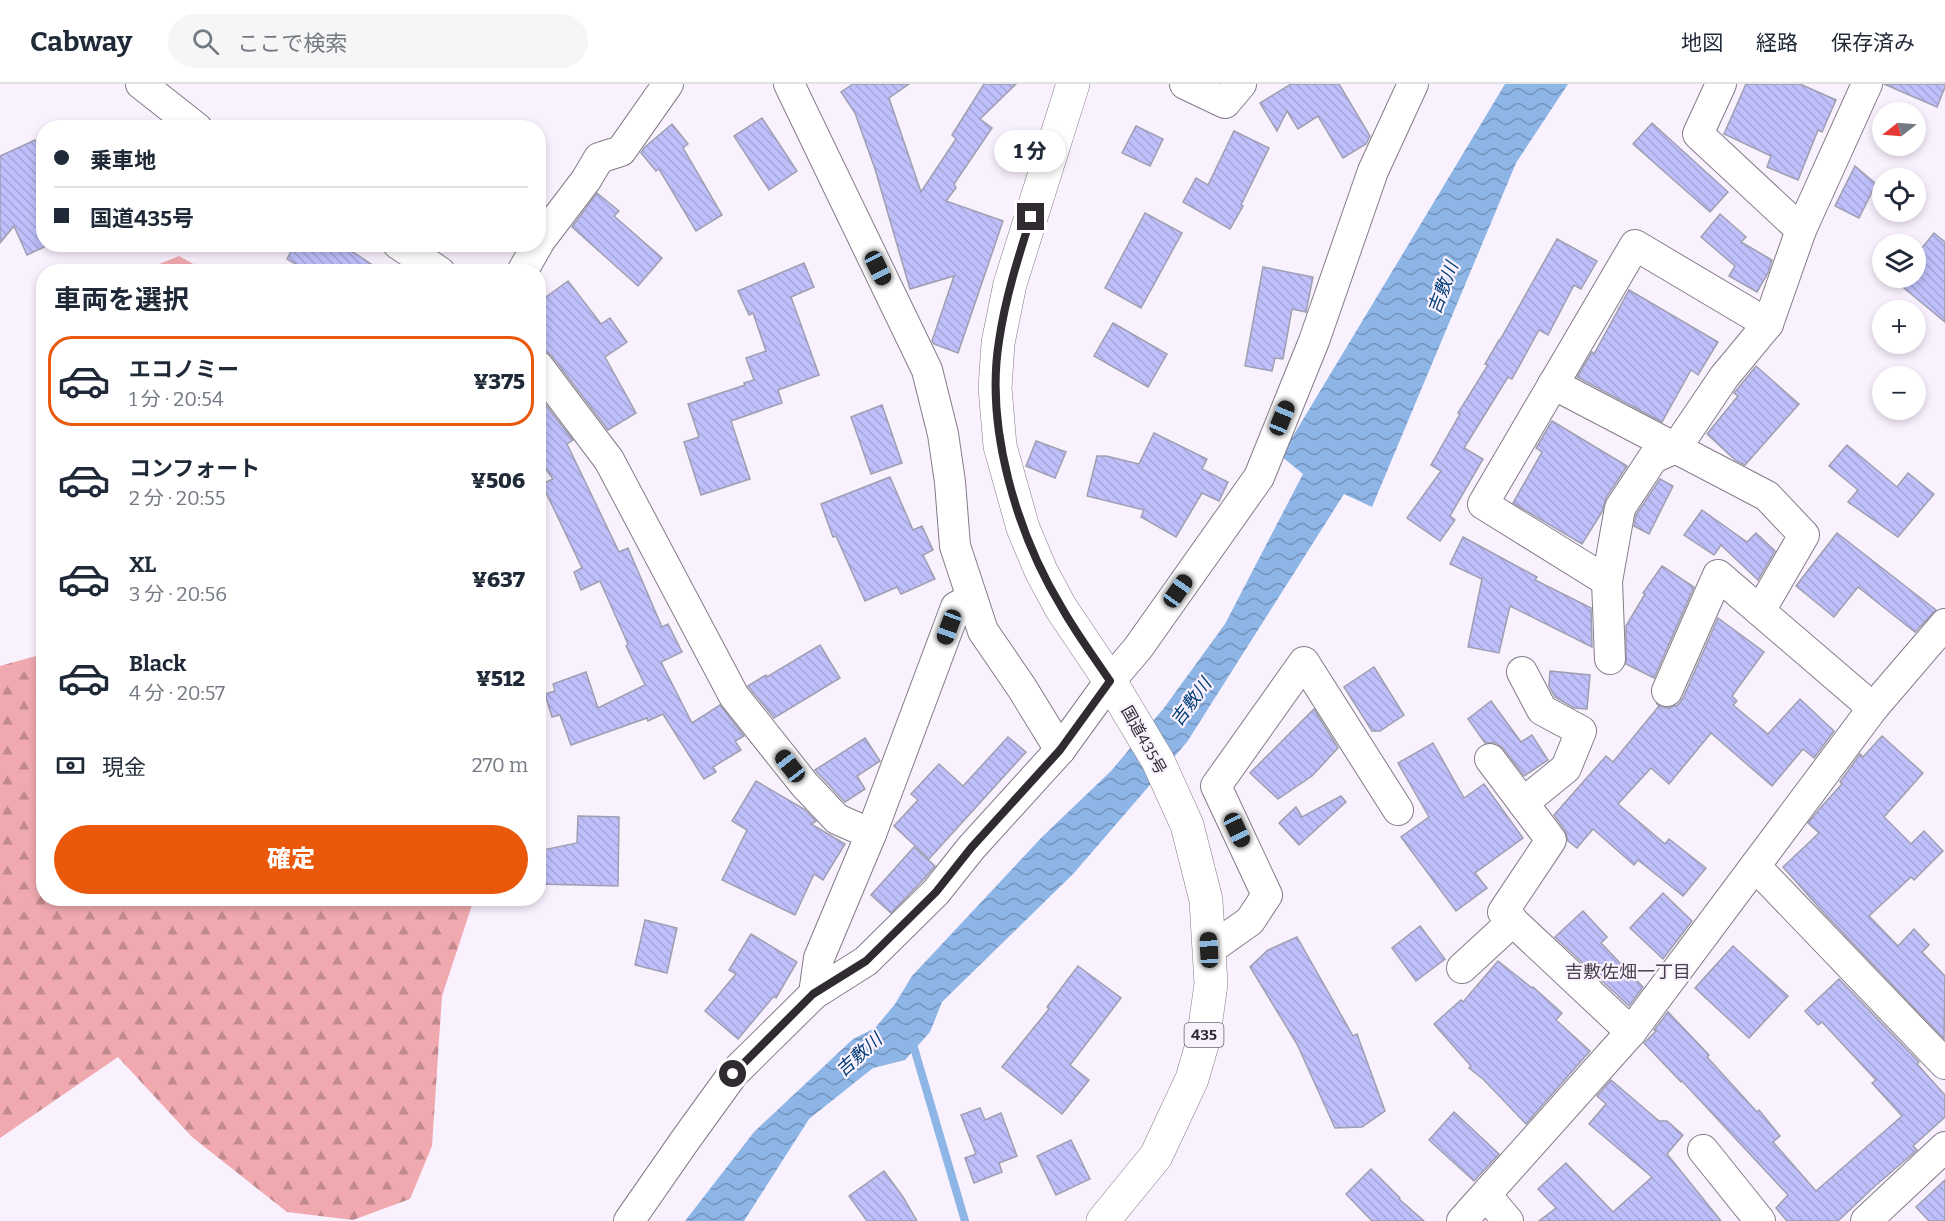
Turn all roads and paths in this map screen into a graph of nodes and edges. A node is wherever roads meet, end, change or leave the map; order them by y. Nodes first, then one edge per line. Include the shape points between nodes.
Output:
1 (141, 84) edge
2 (668, 84) edge
3 (789, 84) edge
4 (1073, 84) edge
5 (1185, 84) edge
6 (1241, 84) edge
7 (1413, 84) edge
8 (1721, 84) edge
9 (1867, 84) edge
10 (187, 120) edge
11 (1801, 230) junction
12 (546, 233) edge
13 (410, 252) edge
14 (428, 264) edge
15 (1768, 324) junction
16 (546, 377) edge
17 (1553, 384) junction
18 (1676, 448) junction
19 (1607, 581) junction
20 (972, 597) junction
21 (1760, 611) junction
22 (1945, 624) edge
23 (1610, 659) dead end
24 (1522, 672) dead end
25 (1115, 689) junction
26 (1667, 691) dead end
27 (1873, 708) junction
28 (1060, 750) junction
29 (1490, 759) dead end
30 (1523, 803) junction
31 (1398, 810) dead end
32 (871, 834) junction
33 (1755, 866) junction
34 (1513, 921) junction
35 (1209, 950) junction
36 (1462, 968) dead end
37 (813, 994) junction
38 (1631, 1032) junction
39 (1945, 1064) edge
40 (1945, 1146) edge
41 (1702, 1150) dead end
42 (1486, 1195) junction
43 (629, 1221) edge
44 (1103, 1221) edge
45 (1462, 1221) edge
46 (1508, 1221) edge
47 (1760, 1221) edge
48 (1866, 1221) edge

1 - 10 street
2 - 12 street via 621,151 599,158
3 - 20 street via 927,370 943,434 955,546
4 - 25 highway, 国道435号 / 435 via 1010,284 998,343 995,388 1000,446 1023,528 1061,608
5 - 6 street via 1225,104
7 - 25 street via 1373,171 1314,340 1259,477 1138,648
8 - 11 street via 1698,134
9 - 11 street
11 - 15 street
13 - 14 street
15 - 17 street via 1635,245
15 - 18 street via 1724,377
16 - 32 street via 609,460 734,696 837,819
17 - 18 street
17 - 19 street via 1483,504
18 - 19 street via 1653,458 1620,508
18 - 21 street via 1767,496 1804,535
19 - 23 street
20 - 28 street via 983,631
20 - 32 street via 956,607
21 - 26 street via 1718,575
21 - 27 street
22 - 27 street
24 - 30 street via 1542,710 1581,731 1566,768
25 - 28 street
25 - 35 highway, 国道435号 / 435 via 1158,761 1187,825 1206,900
27 - 33 street
28 - 37 street via 936,892 866,961
29 - 30 street
30 - 34 street via 1551,840 1503,912
31 - 35 street via 1304,662 1216,786 1267,895 1250,921
32 - 37 street via 819,958
33 - 38 street
33 - 39 street
34 - 36 street
34 - 38 street
35 - 44 highway, 国道435号 / 435 via 1211,984 1203,1041 1192,1079 1156,1156
37 - 43 street via 733,1074
38 - 42 street
40 - 48 street
41 - 47 street
42 - 45 street
42 - 46 street

